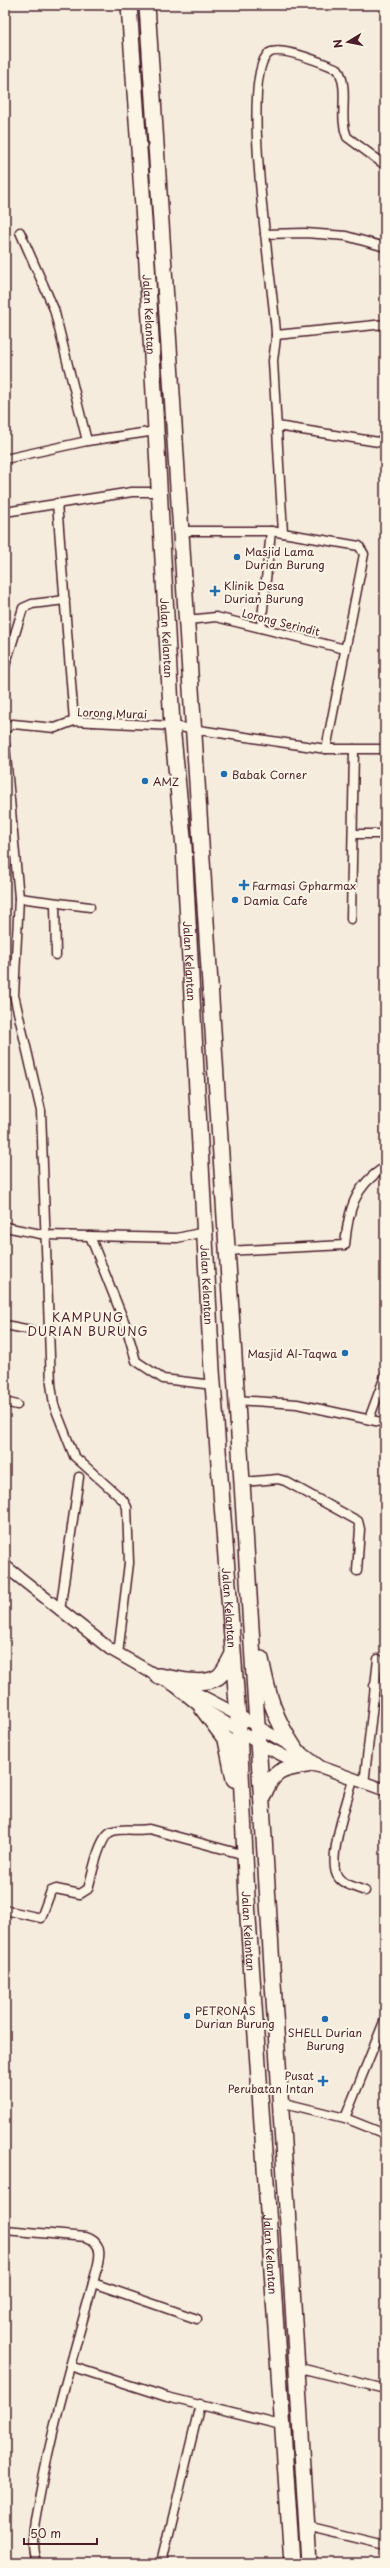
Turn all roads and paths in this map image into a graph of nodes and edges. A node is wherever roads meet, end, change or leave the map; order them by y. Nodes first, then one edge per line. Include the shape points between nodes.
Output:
1 (129, 5) edge
2 (147, 5) edge
3 (385, 165) edge
4 (20, 232) dead end
5 (265, 234) junction
6 (385, 247) edge
7 (385, 324) edge
8 (276, 335) junction
9 (277, 426) junction
10 (156, 431) junction
11 (87, 441) junction
12 (385, 443) edge
13 (5, 459) edge
14 (160, 492) junction
15 (57, 503) junction
16 (5, 512) edge
17 (182, 531) junction
18 (271, 531) junction
19 (283, 533) junction
20 (65, 600) junction
21 (188, 620) junction
22 (261, 628) junction
23 (345, 649) junction
24 (5, 666) edge
25 (74, 722) junction
26 (172, 726) junction
27 (5, 729) edge
28 (195, 730) junction
29 (5, 745) edge
30 (326, 749) junction
31 (354, 749) junction
32 (385, 749) edge
33 (7, 761) edge
34 (353, 834) junction
35 (385, 834) edge
36 (19, 898) junction
37 (54, 902) junction
38 (90, 907) dead end
39 (351, 919) dead end
40 (56, 955) dead end
41 (385, 1167) edge
42 (5, 1226) edge
43 (204, 1232) junction
44 (46, 1235) junction
45 (90, 1236) junction
46 (226, 1251) junction
47 (5, 1325) edge
48 (31, 1330) dead end
49 (231, 1334) junction
50 (212, 1370) junction
51 (385, 1376) edge
52 (213, 1386) junction
53 (236, 1400) junction
54 (5, 1402) edge
55 (17, 1405) dead end
56 (369, 1419) junction
57 (385, 1423) edge
58 (79, 1477) dead end
59 (243, 1482) junction
60 (5, 1566) edge
61 (357, 1571) dead end
62 (250, 1601) junction
63 (60, 1611) junction
64 (118, 1654) junction
65 (232, 1656) junction
66 (378, 1659) dead end
67 (158, 1676) junction
68 (175, 1686) junction
69 (374, 1686) junction
70 (385, 1687) edge
71 (202, 1708) junction
72 (238, 1715) junction
73 (257, 1726) junction
74 (239, 1731) junction
75 (258, 1743) junction
76 (295, 1749) junction
77 (314, 1766) junction
78 (353, 1780) junction
79 (364, 1784) junction
80 (385, 1790) edge
81 (261, 1800) junction
82 (244, 1825) junction
83 (245, 1855) junction
84 (365, 1891) dead end
85 (5, 1910) edge
86 (385, 2019) edge
87 (280, 2102) junction
88 (344, 2118) junction
89 (385, 2134) edge
90 (5, 2230) edge
91 (93, 2283) junction
92 (197, 2319) dead end
93 (294, 2336) junction
94 (70, 2366) junction
95 (296, 2367) junction
96 (278, 2369) junction
97 (385, 2389) edge
98 (200, 2404) junction
99 (281, 2425) junction
100 (307, 2526) junction
101 (385, 2545) edge
102 (36, 2563) edge
103 (162, 2563) edge
104 (292, 2563) edge
105 (309, 2563) edge

1 - 10 highway, Jalan Kelantan
2 - 17 highway, Jalan Kelantan
3 - 5 street via 347,137 344,130 345,87 338,69 284,51 271,52 261,64 257,97 260,190
4 - 11 street via 54,308
5 - 6 street via 346,236
5 - 8 street
7 - 8 street
8 - 9 street via 273,361
9 - 12 street
9 - 19 street
10 - 11 street
10 - 14 highway, Jalan Kelantan
11 - 13 street
14 - 15 street via 132,492
14 - 26 highway, Jalan Kelantan
15 - 16 street
15 - 20 street
17 - 18 street
17 - 21 highway, Jalan Kelantan
18 - 19 street
18 - 22 street
19 - 23 street via 359,546 363,550
20 - 24 street via 32,604 24,608
20 - 25 street
21 - 22 street, Lorong Serindit via 216,617
21 - 28 highway, Jalan Kelantan
22 - 23 street, Lorong Serindit
23 - 30 street
25 - 26 street, Lorong Murai
25 - 27 street, Lorong Murai via 55,728 13,724
26 - 28 street, Lorong Murai
26 - 43 highway, Jalan Kelantan via 184,847
28 - 30 street, Lorong Murai
28 - 46 highway, Jalan Kelantan
29 - 33 street
30 - 31 street, Lorong Murai
31 - 32 street, Lorong Murai
31 - 34 street
33 - 36 street
34 - 35 street
34 - 39 street
36 - 37 street
36 - 44 street via 14,995 41,1111
37 - 38 street
37 - 40 street
41 - 46 street via 361,1188 348,1215 345,1245
42 - 44 street
43 - 45 street via 177,1238
43 - 50 highway, Jalan Kelantan
44 - 45 street
44 - 64 street via 54,1405 74,1456 123,1500 127,1507 129,1563
45 - 52 street via 126,1326 136,1361 163,1379
46 - 49 highway, Jalan Kelantan
47 - 48 street
49 - 50 highway via 222,1339 219,1360
49 - 53 highway, Jalan Kelantan
50 - 52 highway, Jalan Kelantan
51 - 56 street
52 - 65 highway, Jalan Kelantan
53 - 56 street via 297,1404
53 - 59 highway, Jalan Kelantan
54 - 55 street
56 - 57 street
58 - 63 street
59 - 61 street via 278,1479 285,1481 358,1521 360,1529
59 - 62 highway, Jalan Kelantan
60 - 63 street
62 - 73 highway, Jalan Kelantan
62 - 76 highway via 271,1705
63 - 64 street
64 - 67 street
65 - 67 highway via 222,1674 212,1680
65 - 72 highway, Jalan Kelantan
66 - 69 street
67 - 68 street
68 - 71 street
68 - 72 street via 190,1690
69 - 70 street
69 - 79 street
71 - 74 street
71 - 82 highway via 226,1740
72 - 73 street
72 - 74 highway, Jalan Kelantan
73 - 75 highway, Jalan Kelantan
73 - 76 street
74 - 75 street
74 - 82 highway, Jalan Kelantan
75 - 77 street
75 - 81 highway, Jalan Kelantan
76 - 77 street
77 - 78 street
77 - 81 highway via 284,1769 270,1779
78 - 79 street
78 - 84 street via 336,1838 335,1871 342,1881
79 - 80 street
81 - 87 highway, Jalan Kelantan
82 - 83 highway, Jalan Kelantan
83 - 85 street via 149,1829 114,1830 109,1832 101,1843 88,1889 80,1894 51,1891 41,1918
83 - 96 highway, Jalan Kelantan
86 - 88 street
87 - 88 street
87 - 93 highway, Jalan Kelantan
88 - 89 street
90 - 91 street via 94,2240 99,2247 99,2256
91 - 92 street
91 - 94 street
93 - 95 highway, Jalan Kelantan
93 - 96 highway via 287,2366
94 - 98 street via 167,2397
94 - 102 street via 47,2456 33,2536
95 - 97 street
95 - 100 highway, Jalan Kelantan
96 - 99 highway, Jalan Kelantan
98 - 99 street
98 - 103 street
99 - 104 highway, Jalan Kelantan
100 - 101 street
100 - 105 highway, Jalan Kelantan

